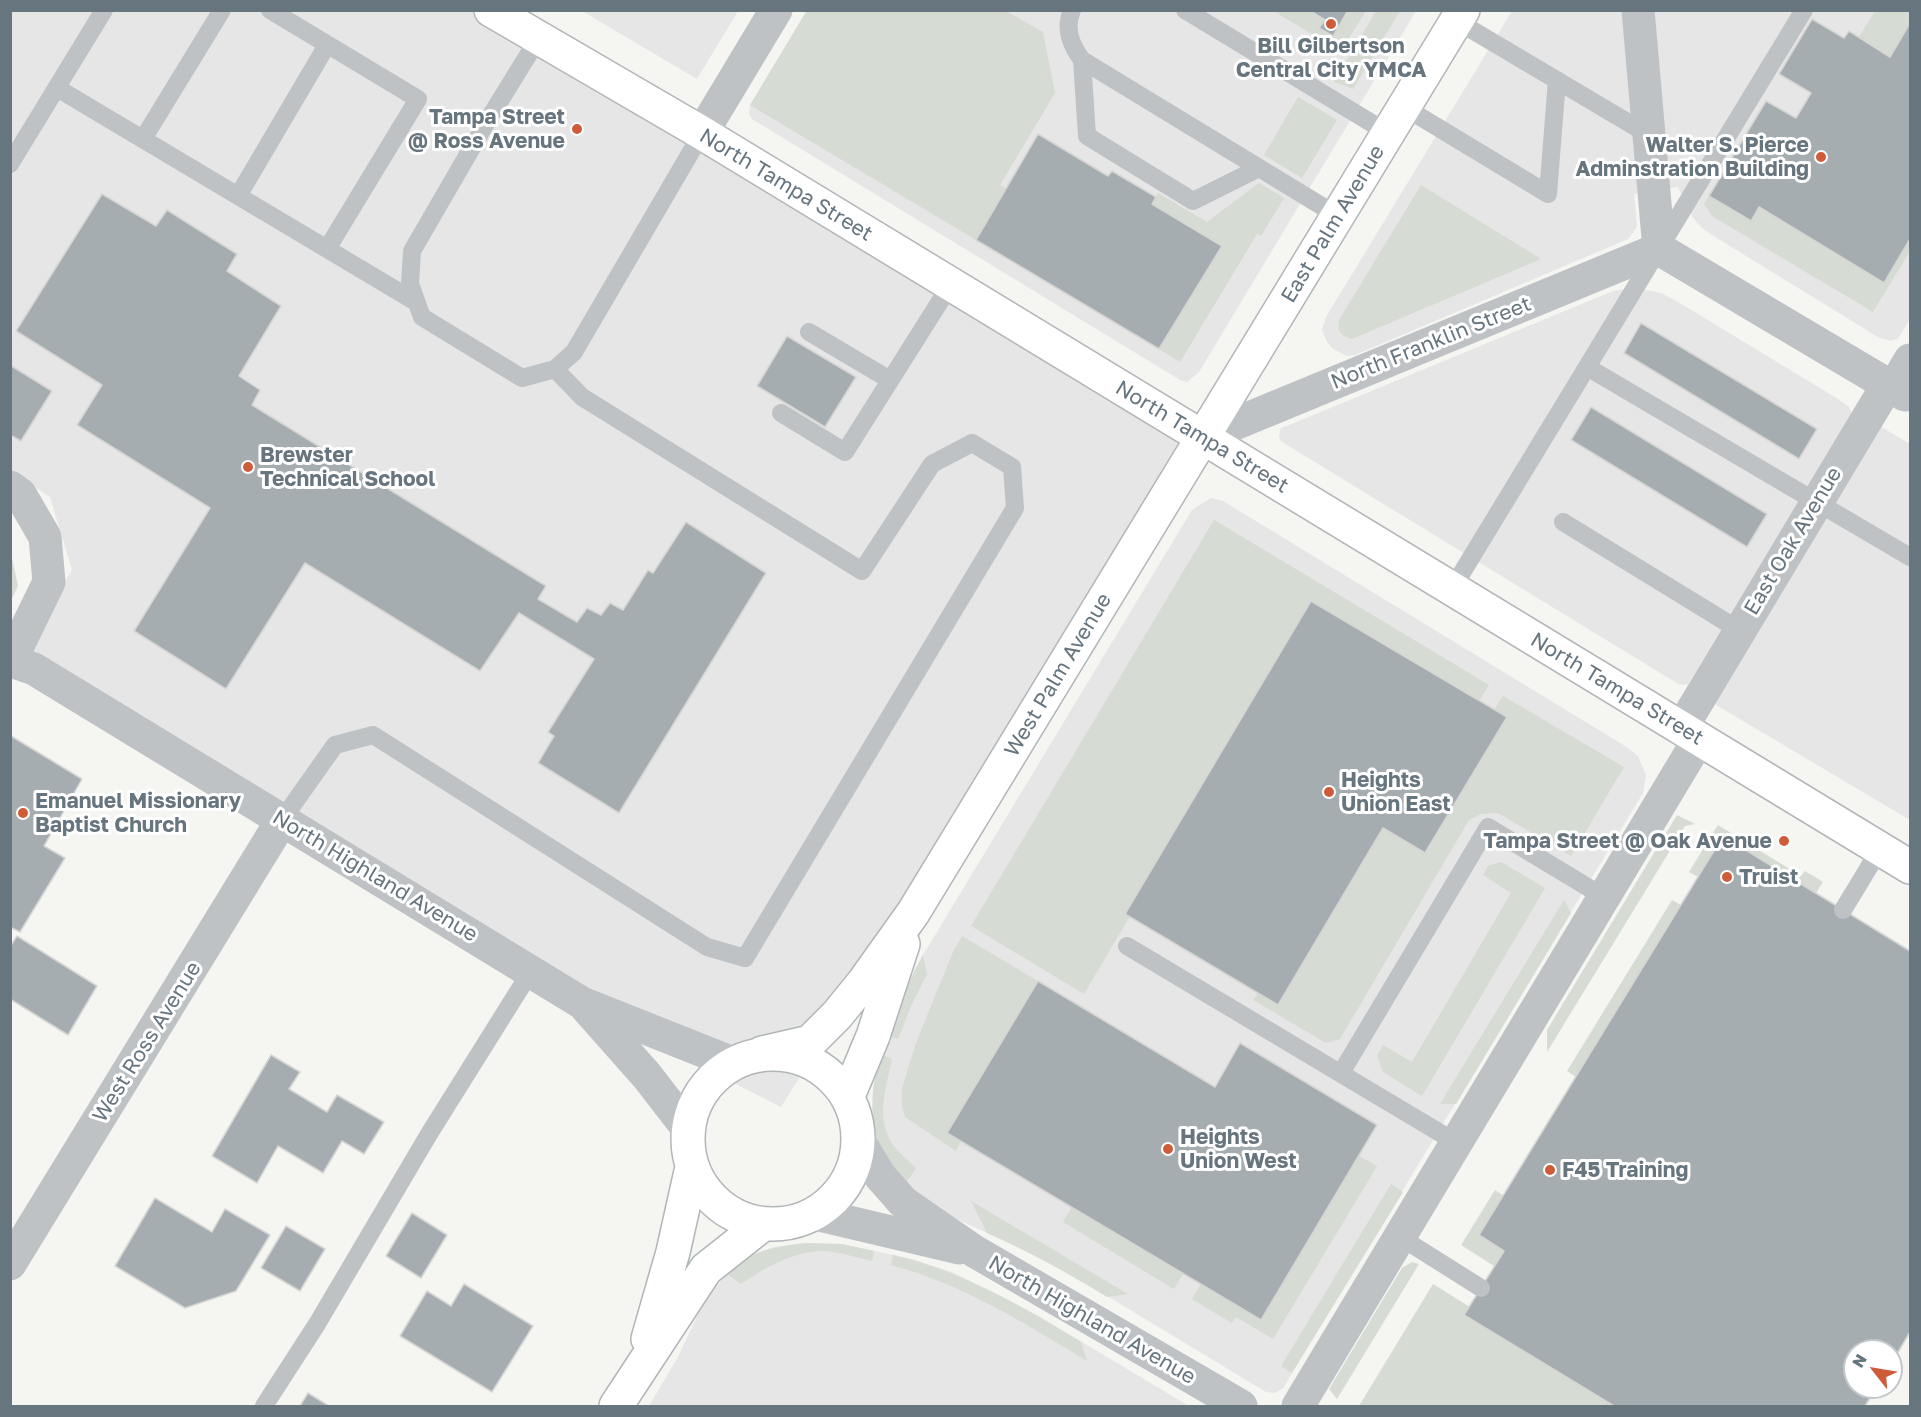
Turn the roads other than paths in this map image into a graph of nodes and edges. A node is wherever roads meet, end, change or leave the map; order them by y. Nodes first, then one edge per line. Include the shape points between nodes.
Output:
1 (104, 10) edge
2 (222, 10) edge
3 (270, 10) edge
4 (491, 10) edge
5 (776, 10) edge
6 (1072, 10) edge
7 (1185, 10) edge
8 (1638, 10) edge
9 (1804, 10) edge
10 (1460, 16) edge
11 (538, 39) junction
12 (327, 45) junction
13 (1082, 60) junction
14 (1557, 80) junction
15 (57, 88) junction
16 (1396, 120) junction
17 (702, 133) junction
18 (1649, 135) junction
19 (142, 139) junction
20 (10, 164) edge
21 (1260, 168) junction
22 (238, 196) junction
23 (1338, 216) junction
24 (327, 249) junction
25 (1659, 249) junction
26 (951, 284) junction
27 (416, 302) junction
28 (810, 332) dead end
29 (1911, 360) edge
30 (1587, 367) junction
31 (555, 369) junction
32 (890, 380) junction
33 (1899, 391) edge
34 (781, 413) dead end
35 (1203, 437) junction
36 (10, 488) edge
37 (1817, 502) junction
38 (1563, 522) dead end
39 (1911, 557) edge
40 (1452, 589) junction
41 (1739, 630) junction
42 (11, 662) edge
43 (1690, 734) junction
44 (282, 820) junction
45 (1880, 849) junction
46 (1911, 867) edge
47 (1605, 897) junction
48 (1843, 910) dead end
49 (913, 913) junction
50 (1127, 946) dead end
51 (531, 971) junction
52 (582, 1003) junction
53 (747, 1058) junction
54 (1341, 1073) junction
55 (848, 1096) junction
56 (688, 1129) junction
57 (859, 1142) junction
58 (1456, 1143) junction
59 (692, 1167) junction
60 (815, 1214) junction
61 (763, 1224) junction
62 (1400, 1237) junction
63 (974, 1251) junction
64 (10, 1264) edge
65 (1481, 1288) dead end
66 (639, 1369) junction
67 (264, 1407) edge
68 (616, 1407) edge
69 (1241, 1407) edge
70 (1298, 1407) edge

1 - 15 lane
2 - 19 lane
3 - 12 lane
4 - 11 street, North Tampa Street
5 - 17 street
6 - 13 lane via 1068,31
7 - 16 lane
8 - 18 street
9 - 25 lane
10 - 14 lane
10 - 16 street, East Palm Avenue
11 - 17 street, North Tampa Street
11 - 27 lane via 412,250 410,284
12 - 22 lane
12 - 24 lane via 417,99
13 - 21 lane
13 - 21 lane via 1087,136 1193,201
14 - 16 lane via 1548,194
14 - 18 lane
15 - 19 lane
15 - 20 lane
16 - 23 street, East Palm Avenue
17 - 26 street, North Tampa Street
17 - 31 lane via 574,351
18 - 25 street
19 - 22 lane
21 - 23 lane
22 - 24 lane
23 - 35 street, East Palm Avenue
24 - 27 lane
25 - 30 lane
25 - 33 street
25 - 35 street, North Franklin Street
26 - 32 lane
26 - 35 street, North Tampa Street
27 - 31 lane via 422,317 522,378
28 - 32 lane
29 - 33 street, East Oak Avenue via 1897,382
30 - 37 lane
30 - 40 lane
31 - 44 lane via 582,397 862,571 932,464 972,443 1012,467 1015,508 745,958 707,947 373,735 335,745
32 - 34 lane via 844,452
33 - 37 street, East Oak Avenue
35 - 40 street, North Tampa Street
35 - 49 street, West Palm Avenue
36 - 42 street via 20,494 45,537 49,582
37 - 39 lane
37 - 41 street, East Oak Avenue
38 - 41 lane
40 - 43 street, North Tampa Street
41 - 43 street, East Oak Avenue
42 - 44 street, North Highland Avenue via 34,669
43 - 45 street, North Tampa Street
43 - 47 street, East Oak Avenue
44 - 51 street, North Highland Avenue
44 - 64 street, West Ross Avenue
45 - 46 street, North Tampa Street
45 - 48 lane
47 - 54 lane via 1488,827
47 - 58 street, East Oak Avenue
49 - 53 street, West Palm Avenue via 837,1015 810,1042
49 - 55 street, West Palm Avenue via 873,1036
50 - 54 lane
51 - 52 street, North Highland Avenue
51 - 67 lane
52 - 53 street, North Highland Avenue
52 - 56 street, North Highland Avenue
53 - 55 street, West Palm Avenue via 787,1053 812,1061 833,1076
53 - 56 street, West Palm Avenue via 711,1079 695,1102
54 - 58 lane
55 - 57 street, West Palm Avenue via 857,1118
56 - 59 street, West Palm Avenue
57 - 60 street, West Palm Avenue via 856,1163 846,1183
57 - 63 street, North Highland Avenue via 880,1176 903,1202
58 - 62 street, East Oak Avenue
59 - 61 street, West Palm Avenue via 719,1206 740,1218
59 - 66 street via 674,1252
60 - 61 street, West Palm Avenue via 789,1223
60 - 63 street, North Highland Avenue
61 - 66 street via 706,1269
62 - 65 lane
62 - 70 street, East Oak Avenue
63 - 69 street, North Highland Avenue
66 - 68 street

